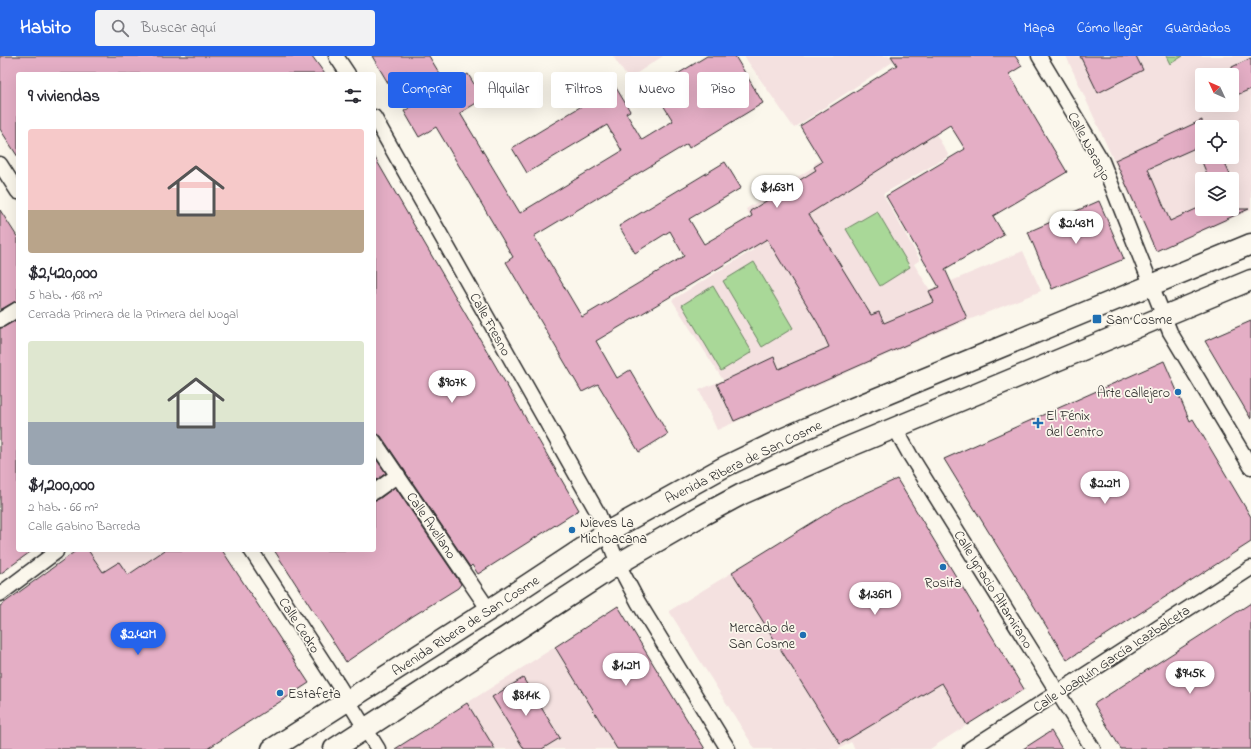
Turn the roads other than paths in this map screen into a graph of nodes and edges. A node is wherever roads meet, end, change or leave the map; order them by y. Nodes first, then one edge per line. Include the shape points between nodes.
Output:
1 (336, 56) edge
2 (1039, 56) edge
3 (347, 72) edge
4 (376, 121) edge
5 (0, 164) edge
6 (16, 189) edge
7 (1251, 244) edge
8 (1251, 280) edge
9 (1151, 285) junction
10 (16, 310) edge
11 (1163, 316) junction
12 (0, 320) edge
13 (895, 428) junction
14 (376, 444) edge
15 (1251, 467) edge
16 (398, 476) junction
17 (376, 491) edge
18 (607, 532) junction
19 (56, 552) dead end
20 (252, 552) edge
21 (618, 564) junction
22 (1251, 568) edge
23 (0, 594) edge
24 (489, 610) junction
25 (1059, 692) junction
26 (348, 700) junction
27 (366, 728) junction
28 (272, 749) edge
29 (334, 749) edge
30 (378, 749) edge
31 (728, 749) edge
32 (970, 749) edge
33 (1093, 749) edge

1 - 3 street
2 - 9 street, Calle Naranjo via 1102,161
4 - 18 street, Calle Fresno
5 - 6 street
7 - 9 main road, Avenida Ribera de San Cosme
8 - 11 main road
9 - 11 street, Calle Naranjo
9 - 18 main road, Avenida Ribera de San Cosme via 782,439 724,467
10 - 12 street
11 - 13 main road
11 - 15 street, Calle Naranjo via 1170,332
13 - 21 main road via 742,494
13 - 25 street, Calle Ignacio Altamirano
14 - 16 street, Calle Avellano
16 - 17 street
16 - 24 street, Calle Avellano
18 - 21 street, Calle Fresno
18 - 24 main road, Avenida Ribera de San Cosme
19 - 23 street
20 - 26 street, Calle Cedro
21 - 27 main road
21 - 31 street, Calle Fresno via 638,602
22 - 25 street, Calle Joaquín García Icazbalceta
24 - 26 main road, Avenida Ribera de San Cosme
25 - 32 street, Calle Joaquín García Icazbalceta
25 - 33 street, Calle Ignacio Altamirano
26 - 27 street, Calle Cedro
26 - 28 main road, Avenida Ribera de San Cosme
27 - 29 main road
27 - 30 street, Calle Cedro

